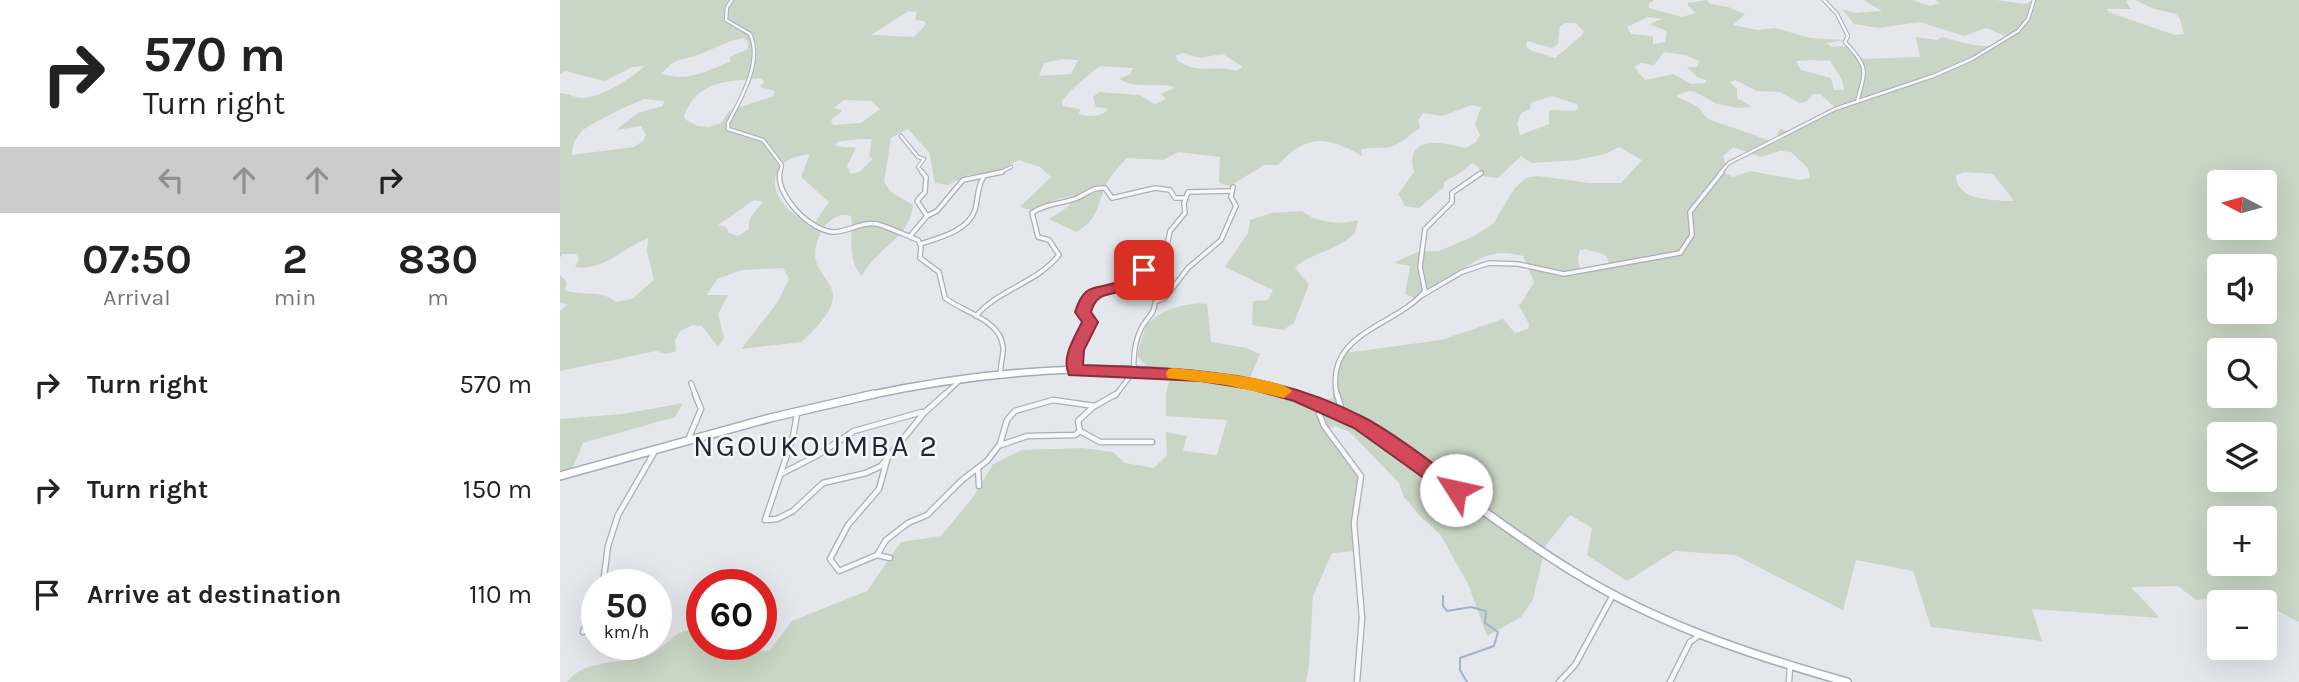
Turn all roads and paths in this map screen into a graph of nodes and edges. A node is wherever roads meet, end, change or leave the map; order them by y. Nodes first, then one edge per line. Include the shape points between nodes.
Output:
1 (732, 0) edge
2 (1824, 0) edge
3 (2034, 0) edge
4 (1857, 102) junction
5 (901, 136) dead end
6 (1011, 167) dead end
7 (1481, 173) dead end
8 (982, 178) junction
9 (1185, 198) junction
10 (927, 216) junction
11 (909, 236) junction
12 (920, 244) junction
13 (1421, 296) junction
14 (976, 316) junction
15 (1074, 371) junction
16 (1134, 371) junction
17 (1001, 375) junction
18 (960, 380) junction
19 (691, 383) dead end
20 (1095, 406) junction
21 (1326, 407) junction
22 (927, 410) junction
23 (797, 412) junction
24 (1342, 413) junction
25 (1080, 431) junction
26 (687, 442) junction
27 (1152, 442) dead end
28 (996, 450) junction
29 (655, 451) junction
30 (887, 460) junction
31 (978, 468) junction
32 (780, 474) junction
33 (560, 476) edge
34 (979, 486) dead end
35 (877, 555) junction
36 (890, 558) dead end
37 (605, 569) edge
38 (1613, 595) junction
39 (1700, 635) junction
40 (1790, 666) junction
41 (1357, 682) edge
42 (1559, 682) edge
43 (1670, 682) edge
44 (1789, 682) edge
45 (1847, 682) edge

1 - 11 street via 726,20 750,34 755,47 752,71 728,129 766,142 782,165 779,177 789,200 811,225 833,232 874,223
2 - 4 street via 1839,19 1847,47 1863,62
3 - 4 street via 2028,19 2018,30 1972,59
4 - 13 street via 1729,163 1697,200 1689,219 1692,235 1676,255 1576,275 1491,263 1464,270
5 - 10 street via 924,159 918,167 926,177 925,192 917,201
6 - 8 street
7 - 13 street via 1452,193 1452,202 1425,229 1419,262 1425,291
8 - 10 street via 963,180 937,211
8 - 12 street via 972,216 954,232
9 - 14 street via 1175,198 1170,190 1161,188 1112,198 1105,188 1097,187 1078,198 1040,208 1031,218 1038,237 1049,240 1059,255 1039,276
9 - 15 street via 1185,213 1170,231 1166,251 1122,286 1098,290 1087,301 1083,312 1090,322 1076,350
9 - 16 street via 1192,190 1232,189 1237,206 1221,240 1188,268 1165,298 1154,302 1155,309 1137,340
10 - 11 street
11 - 12 street
12 - 14 street via 920,258 939,272 945,298
13 - 24 street via 1373,328 1340,359 1335,372
14 - 17 street via 988,321 1001,340
15 - 16 main road
15 - 17 main road
16 - 20 street via 1115,396
16 - 21 main road via 1251,383
17 - 18 main road
18 - 22 street
18 - 23 main road
19 - 26 street via 701,409
20 - 25 street via 1081,416
20 - 28 street via 1053,400 1015,411
21 - 24 main road
21 - 41 street via 1319,413 1320,423 1362,476 1354,523 1362,618
22 - 30 street
22 - 32 street via 854,431
23 - 26 main road
23 - 32 street
24 - 38 main road
25 - 27 street via 1100,442
25 - 28 street via 1069,437 1013,439
26 - 29 main road
28 - 31 street
29 - 33 main road
29 - 37 street via 618,515
30 - 32 street via 866,473 823,483 793,511 765,520
30 - 35 street via 880,489 849,525 830,559 839,571
31 - 34 street
31 - 35 street via 927,515 886,540
35 - 36 street
38 - 39 main road
38 - 42 street via 1574,665
39 - 40 main road
39 - 43 street via 1690,642
40 - 44 street
40 - 45 main road

